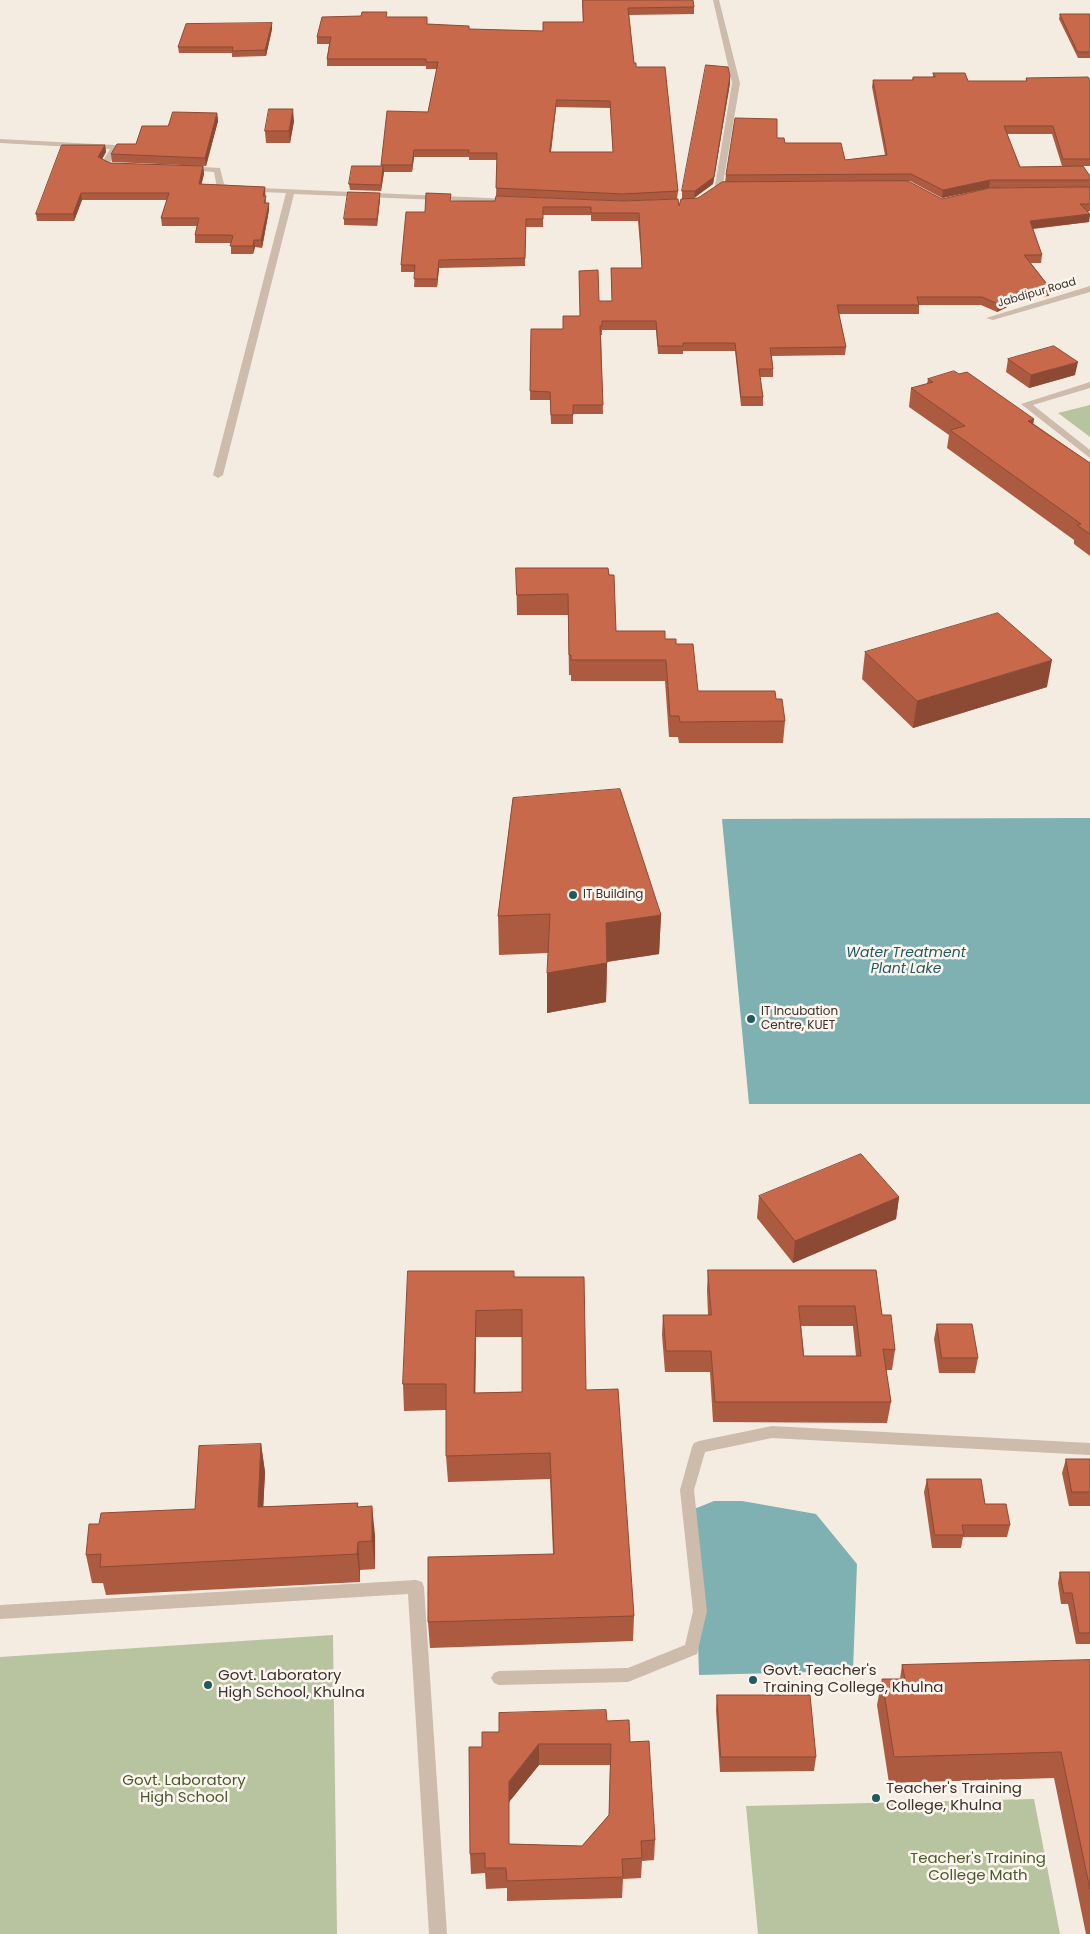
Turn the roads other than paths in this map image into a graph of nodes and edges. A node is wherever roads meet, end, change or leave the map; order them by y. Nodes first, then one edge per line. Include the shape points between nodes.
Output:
1 (716, 0) edge
2 (0, 141) edge
3 (127, 167) edge
4 (176, 168) edge
5 (719, 186) junction
6 (738, 186) edge
7 (291, 191) junction
8 (712, 192) edge
9 (519, 201) edge
10 (1090, 289) edge
11 (990, 318) dead end
12 (1090, 385) edge
13 (1090, 455) edge
14 (218, 475) dead end
15 (1090, 1449) edge
16 (0, 1612) edge
17 (499, 1678) dead end
18 (438, 1934) edge

1 - 5 street via 736,83
2 - 3 street via 116,147 105,164
4 - 7 street via 217,170 220,186 237,190
5 - 6 street
5 - 8 street
7 - 9 street
7 - 14 street
10 - 11 street, Jabdipur Road
12 - 13 street via 1026,404
15 - 17 lane via 772,1432 699,1447 687,1490 700,1611 692,1649 628,1675
16 - 18 street via 416,1587

